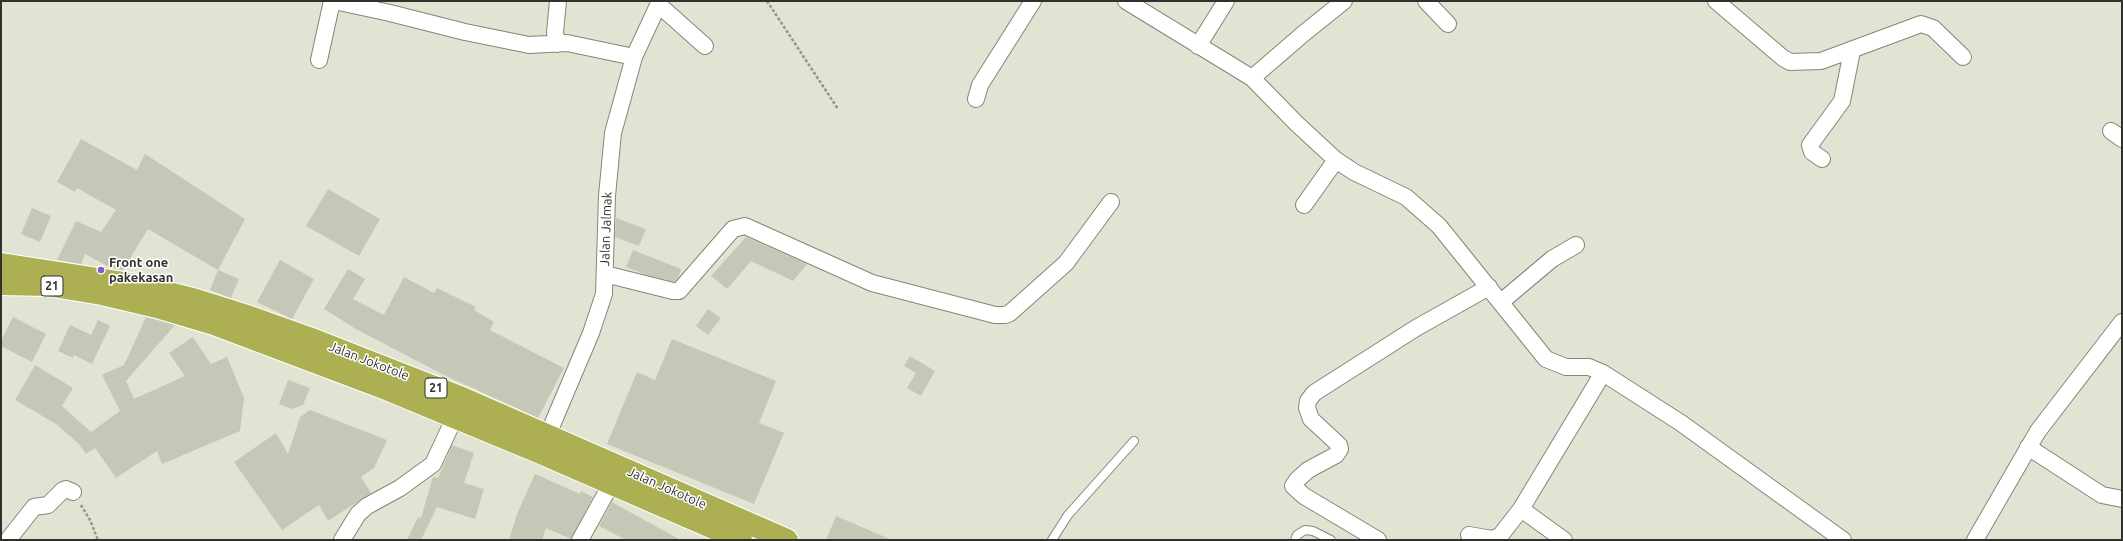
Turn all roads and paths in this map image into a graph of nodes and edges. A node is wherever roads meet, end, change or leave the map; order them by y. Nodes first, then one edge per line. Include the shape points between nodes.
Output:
1 (333, 1) edge
2 (558, 1) edge
3 (767, 1) edge
4 (1033, 1) edge
5 (1126, 1) edge
6 (1226, 1) edge
7 (1344, 1) edge
8 (1426, 1) edge
9 (1716, 1) edge
10 (660, 3) edge
11 (1448, 24) dead end
12 (557, 44) junction
13 (705, 46) dead end
14 (1198, 46) junction
15 (1852, 51) junction
16 (1963, 57) dead end
17 (634, 58) junction
18 (319, 60) dead end
19 (1252, 78) junction
20 (976, 99) dead end
21 (838, 109) dead end
22 (1822, 159) dead end
23 (1336, 160) junction
24 (1111, 202) dead end
25 (1304, 205) dead end
26 (1576, 245) dead end
27 (1, 264) edge
28 (605, 274) junction
29 (1, 284) edge
30 (1488, 287) junction
31 (1501, 302) junction
32 (2122, 322) edge
33 (1598, 382) junction
34 (454, 419) junction
35 (1134, 442) dead end
36 (544, 445) junction
37 (2028, 447) junction
38 (611, 484) junction
39 (73, 492) joint
40 (2122, 499) edge
41 (1521, 509) junction
42 (711, 534) edge
43 (1469, 535) dead end
44 (780, 539) edge
45 (1839, 539) edge
46 (8, 540) edge
47 (98, 540) edge
48 (342, 540) edge
49 (580, 540) edge
50 (741, 540) edge
51 (1052, 540) edge
52 (1295, 540) edge
53 (1331, 540) edge
54 (1378, 540) edge
55 (1564, 540) edge
56 (1975, 540) edge

1 - 12 street via 529,45
1 - 18 street
2 - 12 street via 554,32
3 - 21 path
4 - 20 street via 980,85
5 - 14 street
6 - 14 street
7 - 19 street
8 - 11 street
9 - 15 street via 1790,62 1821,61
10 - 13 street
10 - 17 street, Jalan Jalmak
12 - 17 street via 576,45
14 - 19 street
15 - 16 street via 1921,24 1933,28
15 - 22 street via 1842,101 1810,146 1812,152
17 - 28 street, Jalan Jalmak via 613,133 607,196
19 - 23 street
23 - 25 street
23 - 30 street via 1406,198 1439,226
24 - 28 street via 1066,263 1005,315 995,315 872,283 745,226 733,229 679,291
26 - 31 street via 1552,259
27 - 36 highway, Jalan Jokotole / 21 via 137,285 250,317 462,398
28 - 36 street, Jalan Jalmak via 604,294 591,333
29 - 34 highway, Jalan Jokotole / 21 via 47,285 102,294 164,309 266,343 389,390
30 - 31 street
30 - 54 street via 1416,328 1314,393 1308,401 1307,408 1311,419 1339,445 1340,449 1336,455 1308,470 1296,480 1294,486 1304,496
31 - 33 street via 1546,359 1566,367 1589,367
32 - 37 street via 2048,417
33 - 41 street
33 - 45 street via 1681,423
34 - 36 highway, Jalan Jokotole / 21
34 - 48 street via 433,464 400,488 366,506
35 - 51 lane via 1068,515
36 - 38 highway, Jalan Jokotole / 21
36 - 44 highway, Jalan Jokotole / 21
37 - 40 street via 2102,495
37 - 56 street
38 - 42 highway, Jalan Jokotole / 21
38 - 49 street
39 - 46 street via 66,489 48,505 34,507
39 - 47 path via 90,520
41 - 43 street via 1500,536 1492,539
41 - 55 street
42 - 50 highway, Jalan Jokotole / 21
52 - 53 lane via 1297,535 1306,530 1314,531

